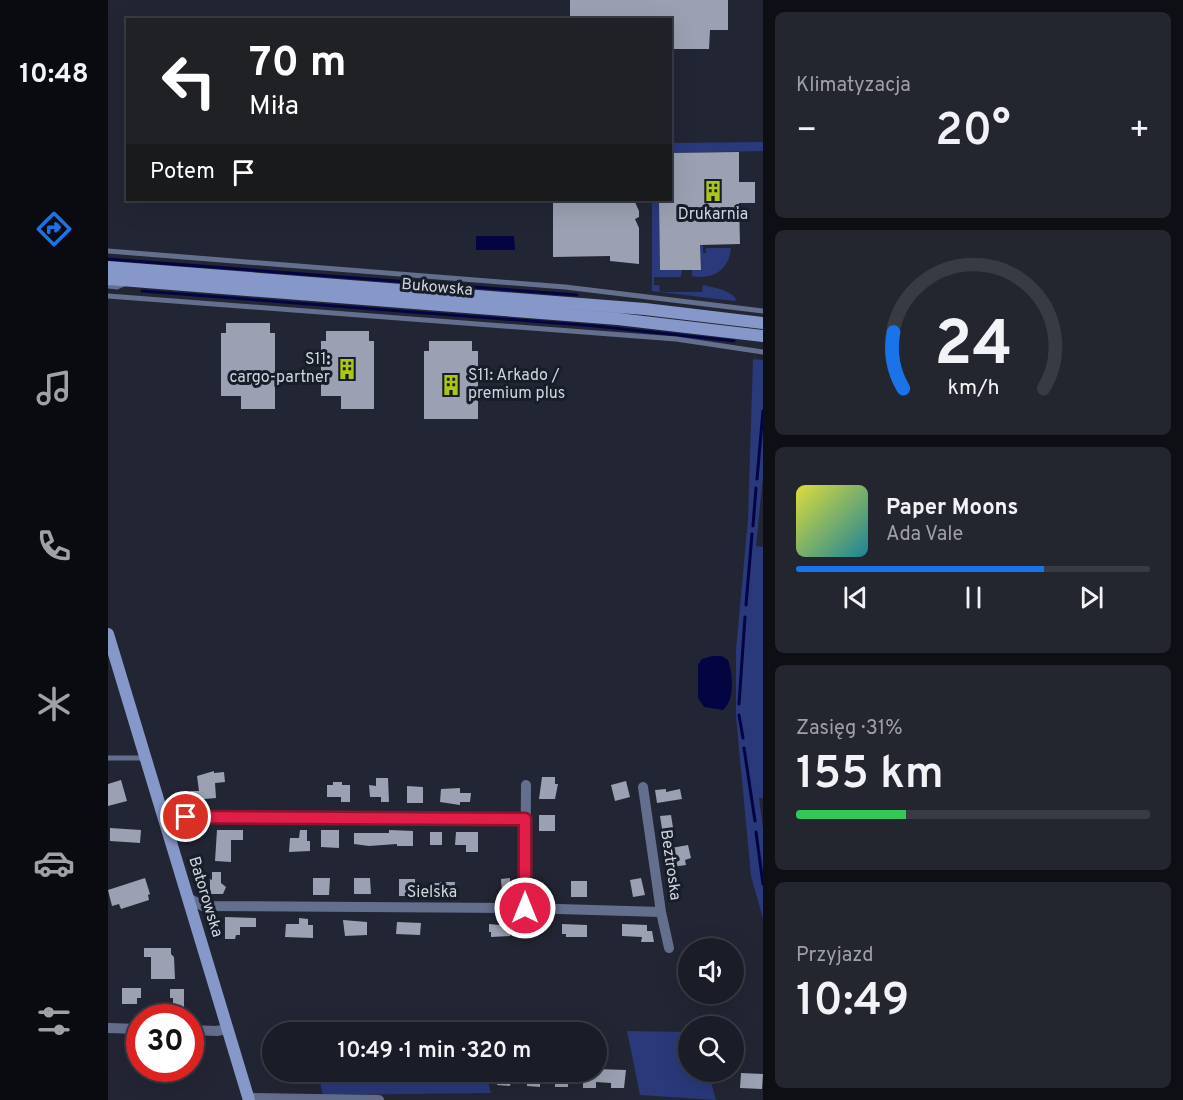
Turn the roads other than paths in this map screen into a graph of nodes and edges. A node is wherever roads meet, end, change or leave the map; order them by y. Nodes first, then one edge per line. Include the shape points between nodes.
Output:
1 (108, 251) edge
2 (108, 267) edge
3 (108, 279) edge
4 (134, 281) junction
5 (108, 286) edge
6 (108, 296) edge
7 (763, 311) edge
8 (763, 323) edge
9 (763, 336) edge
10 (763, 352) edge
11 (108, 634) edge
12 (146, 758) junction
13 (108, 759) edge
14 (526, 785) dead end
15 (643, 787) dead end
16 (164, 817) junction
17 (525, 819) junction
18 (188, 898) junction
19 (203, 906) junction
20 (525, 908) junction
21 (661, 912) junction
22 (194, 917) junction
23 (669, 948) dead end
24 (108, 1028) edge
25 (126, 1029) edge
26 (227, 1029) junction
27 (204, 1031) edge
28 (249, 1099) edge
29 (379, 1100) edge

1 - 7 lane via 564,287
2 - 8 main road, Bukowska via 645,309
3 - 4 main road, Bukowska
4 - 5 lane
4 - 9 main road, Bukowska via 630,320
6 - 10 lane via 676,339
11 - 12 main road, Batorowska
12 - 13 lane
12 - 16 main road, Batorowska
14 - 17 street
15 - 21 street, Beztroska
16 - 17 street
16 - 18 main road, Batorowska
17 - 20 street
18 - 19 street, Sielska
18 - 22 main road, Batorowska
19 - 20 street, Sielska
19 - 22 street
20 - 21 street, Sielska
21 - 23 street, Beztroska
22 - 26 main road, Batorowska
24 - 25 street
26 - 27 street
26 - 28 main road, Batorowska
28 - 29 street

